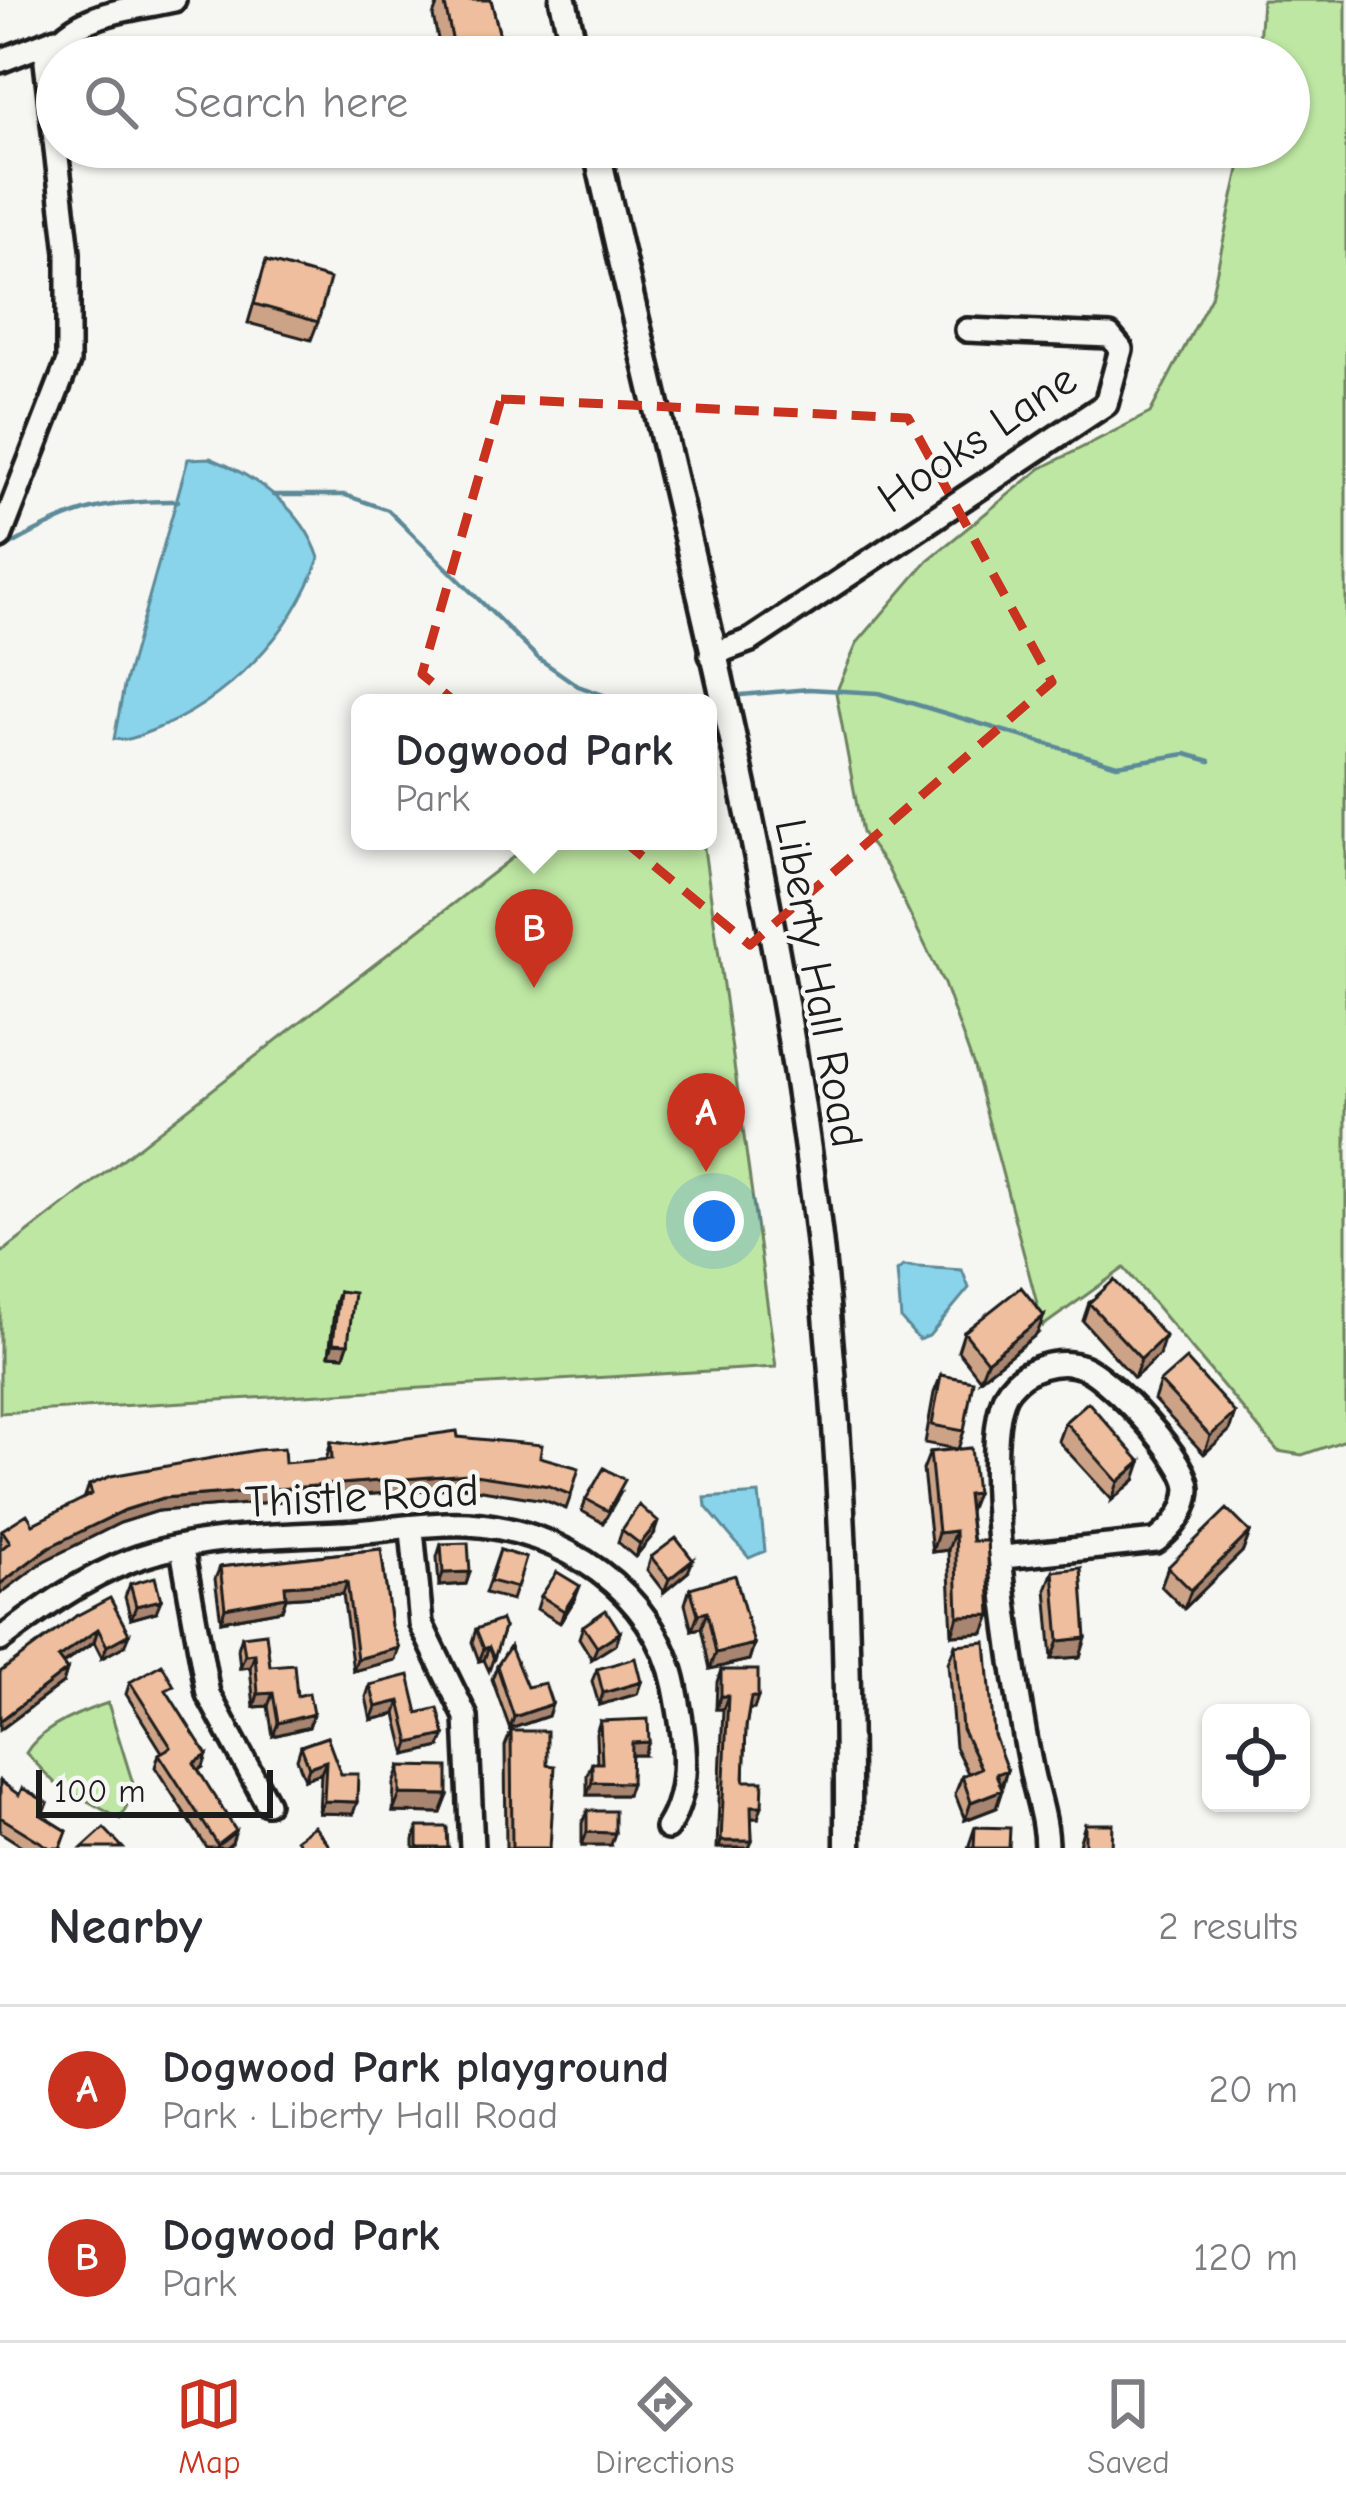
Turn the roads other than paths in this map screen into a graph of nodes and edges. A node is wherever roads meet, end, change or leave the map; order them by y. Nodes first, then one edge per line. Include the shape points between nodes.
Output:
1 (174, 0) edge
2 (562, 0) edge
3 (61, 36) edge
4 (570, 36) edge
5 (36, 47) edge
6 (0, 61) edge
7 (56, 168) edge
8 (601, 168) edge
9 (967, 330) dead end
10 (0, 537) edge
11 (711, 655) junction
12 (412, 1530) junction
13 (182, 1549) junction
14 (1004, 1557) junction
15 (0, 1640) edge
16 (267, 1803) dead end
17 (667, 1828) dead end
18 (472, 1848) edge
19 (848, 1848) edge
20 (1046, 1848) edge

1 - 3 street via 90,19
2 - 4 main road
5 - 6 street
7 - 10 street via 68,253 68,362
8 - 11 main road, Liberty Hall Road
9 - 11 street, Hooks Lane via 1110,336 1121,349 1116,383 1106,404 751,640
11 - 19 main road, Liberty Hall Road via 786,1005 817,1222 843,1522
12 - 13 street, Thistle Road via 248,1537
12 - 17 street, Thistle Road via 519,1530 571,1552 627,1598 673,1674 685,1736 681,1806
12 - 18 street via 421,1624 466,1717
13 - 15 street, Thistle Road via 72,1586
13 - 16 street via 208,1694
14 - 14 street via 1156,1541 1184,1506 1182,1464 1084,1367 1033,1369 1007,1390 993,1426
14 - 20 street

